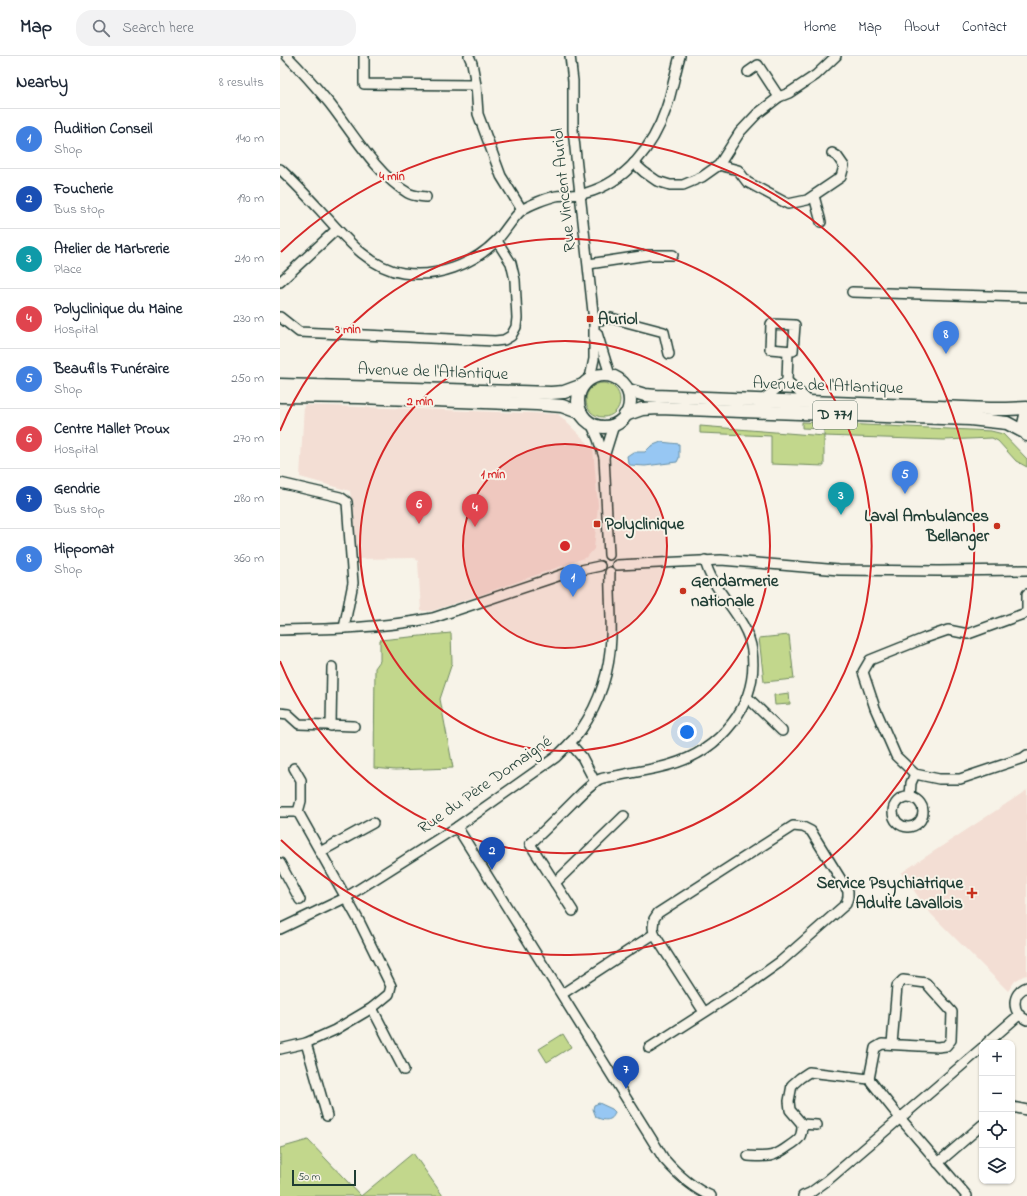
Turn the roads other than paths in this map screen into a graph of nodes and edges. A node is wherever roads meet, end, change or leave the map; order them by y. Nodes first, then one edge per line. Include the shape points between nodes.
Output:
1 (287, 56) edge
2 (364, 56) edge
3 (469, 56) edge
4 (570, 56) edge
5 (680, 56) edge
6 (836, 56) edge
7 (748, 72) dead end
8 (476, 85) junction
9 (779, 97) junction
10 (832, 153) dead end
11 (634, 163) junction
12 (719, 165) junction
13 (280, 169) edge
14 (579, 194) junction
15 (426, 196) dead end
16 (814, 196) junction
17 (522, 210) junction
18 (821, 222) dead end
19 (337, 229) junction
20 (497, 241) junction
21 (673, 255) dead end
22 (589, 264) junction
23 (280, 282) edge
24 (852, 292) dead end
25 (1027, 297) edge
26 (280, 317) edge
27 (594, 321) junction
28 (788, 351) dead end
29 (669, 354) dead end
30 (610, 375) junction
31 (787, 381) junction
32 (587, 382) junction
33 (280, 385) edge
34 (628, 390) junction
35 (280, 396) edge
36 (762, 400) junction
37 (811, 403) junction
38 (1027, 408) edge
39 (1027, 411) edge
40 (581, 413) junction
41 (625, 415) junction
42 (591, 423) junction
43 (614, 425) junction
44 (1027, 434) edge
45 (604, 458) junction
46 (280, 483) edge
47 (609, 555) junction
48 (705, 560) junction
49 (617, 565) junction
50 (600, 566) junction
51 (1027, 570) edge
52 (610, 572) junction
53 (1027, 594) edge
54 (1027, 613) edge
55 (344, 628) junction
56 (280, 630) edge
57 (332, 667) dead end
58 (747, 697) junction
59 (280, 713) edge
60 (331, 726) junction
61 (354, 726) dead end
62 (782, 731) dead end
63 (570, 743) junction
64 (1027, 755) edge
65 (294, 768) dead end
66 (915, 774) junction
67 (595, 782) junction
68 (910, 797) dead end
69 (280, 812) edge
70 (298, 812) junction
71 (624, 816) dead end
72 (373, 823) dead end
73 (457, 828) junction
74 (320, 852) junction
75 (280, 863) edge
76 (555, 883) junction
77 (345, 898) junction
78 (300, 900) dead end
79 (573, 911) dead end
80 (280, 929) edge
81 (654, 934) junction
82 (1027, 986) edge
83 (562, 994) junction
84 (372, 1008) junction
85 (704, 1012) junction
86 (1019, 1015) junction
87 (1027, 1020) edge
88 (990, 1040) edge
89 (306, 1043) junction
90 (892, 1044) junction
91 (649, 1048) dead end
92 (280, 1050) edge
93 (979, 1051) edge
94 (404, 1070) dead end
95 (869, 1079) junction
96 (1015, 1108) edge
97 (1027, 1110) edge
98 (327, 1116) dead end
99 (900, 1118) junction
100 (802, 1124) junction
101 (817, 1125) dead end
102 (979, 1128) edge
103 (748, 1156) dead end
104 (938, 1163) junction
105 (711, 1196) edge
106 (803, 1196) edge
107 (967, 1196) edge

1 - 15 street via 315,86 384,173 408,193
2 - 8 street via 364,84
3 - 8 street
4 - 14 street, Rue Vincent Auriol
5 - 11 street via 660,125 647,148
6 - 9 street via 816,75
7 - 9 street via 758,65
8 - 17 street via 478,114 501,176
9 - 12 street via 757,114 740,132
10 - 16 street via 844,166 841,177
11 - 12 street via 657,181 670,185 683,185 702,177
11 - 14 street via 614,181 601,188
12 - 16 street via 738,170 747,182 788,204
13 - 19 street
14 - 17 street via 556,196
14 - 22 street, Rue Vincent Auriol
16 - 18 street
17 - 20 street
19 - 20 street via 367,257 403,273 445,271 465,264
19 - 23 street
20 - 26 street via 511,262 515,280 516,327 511,336 504,340 299,332
21 - 22 street via 648,255
22 - 27 street, Rue Vincent Auriol
24 - 25 street
27 - 29 street via 611,318 664,332
27 - 30 street, Rue Vincent Auriol
27 - 32 street, Rue Vincent Auriol via 594,359
28 - 31 street
30 - 32 main road via 597,375
30 - 34 main road via 617,378
31 - 36 street
31 - 37 street
32 - 33 main road, Avenue de l'Atlantique via 564,392
32 - 40 main road via 579,391
34 - 36 main road, Avenue de l'Atlantique / D 771 via 656,396
34 - 41 main road via 630,399
35 - 40 main road, Avenue de l'Atlantique via 537,404 562,406
36 - 37 main road, Avenue de l'Atlantique / D 771
37 - 38 main road, Avenue de l'Atlantique / D 771
39 - 44 main road via 1024,424
40 - 42 main road
41 - 43 main road
41 - 44 main road, Avenue de l'Atlantique / D 771 via 642,409 659,408 970,419 1007,424
42 - 43 main road via 605,427
42 - 45 street
43 - 45 street
45 - 47 street
46 - 55 street via 340,497 347,502 353,583
47 - 49 street via 614,557
47 - 50 street via 602,558
48 - 49 street
48 - 51 street via 839,570
48 - 58 street via 711,578 737,614 752,650
49 - 52 street
50 - 52 street
50 - 55 street via 567,573 433,618
52 - 63 street, Rue du Père Domaigné via 611,636 608,666 602,691 581,730
53 - 54 street
54 - 66 street via 968,634 948,630 870,660 863,672 875,708 896,756
55 - 56 street
57 - 60 street
58 - 62 street
58 - 67 street via 728,729 709,746 689,758
59 - 60 street via 288,714 299,724
60 - 61 street
63 - 67 street via 582,757
63 - 73 street, Rue du Père Domaigné via 556,757
64 - 66 street via 960,779 939,779
65 - 70 street via 301,780 302,801
66 - 68 street
67 - 76 street via 530,844
69 - 70 street
70 - 74 street
71 - 76 street
72 - 74 street
73 - 77 street, Rue du Père Domaigné
73 - 83 street
74 - 77 street
75 - 78 street
76 - 79 street
77 - 80 street, Rue du Père Domaigné
77 - 84 street via 391,986 388,994
81 - 83 street
81 - 85 street
81 - 85 street via 654,919 658,913 793,826 811,831 848,891 846,904 780,962
82 - 86 street via 1015,998 1015,1007
83 - 105 street via 664,1159 677,1175 699,1191
84 - 89 street via 335,1030
84 - 94 street
85 - 91 street
86 - 87 street
86 - 88 street
89 - 92 street
89 - 98 street
90 - 90 street via 938,1047 946,1046 951,1040 952,1012 926,983 903,980 897,986
90 - 95 street via 882,1044 875,1048
93 - 99 street
95 - 99 street
95 - 100 street via 809,1072 800,1078 792,1085 789,1101 790,1110
96 - 97 street
99 - 104 street
99 - 106 street via 828,1180
100 - 101 street
100 - 103 street via 799,1140 778,1155
102 - 104 street
104 - 107 street

